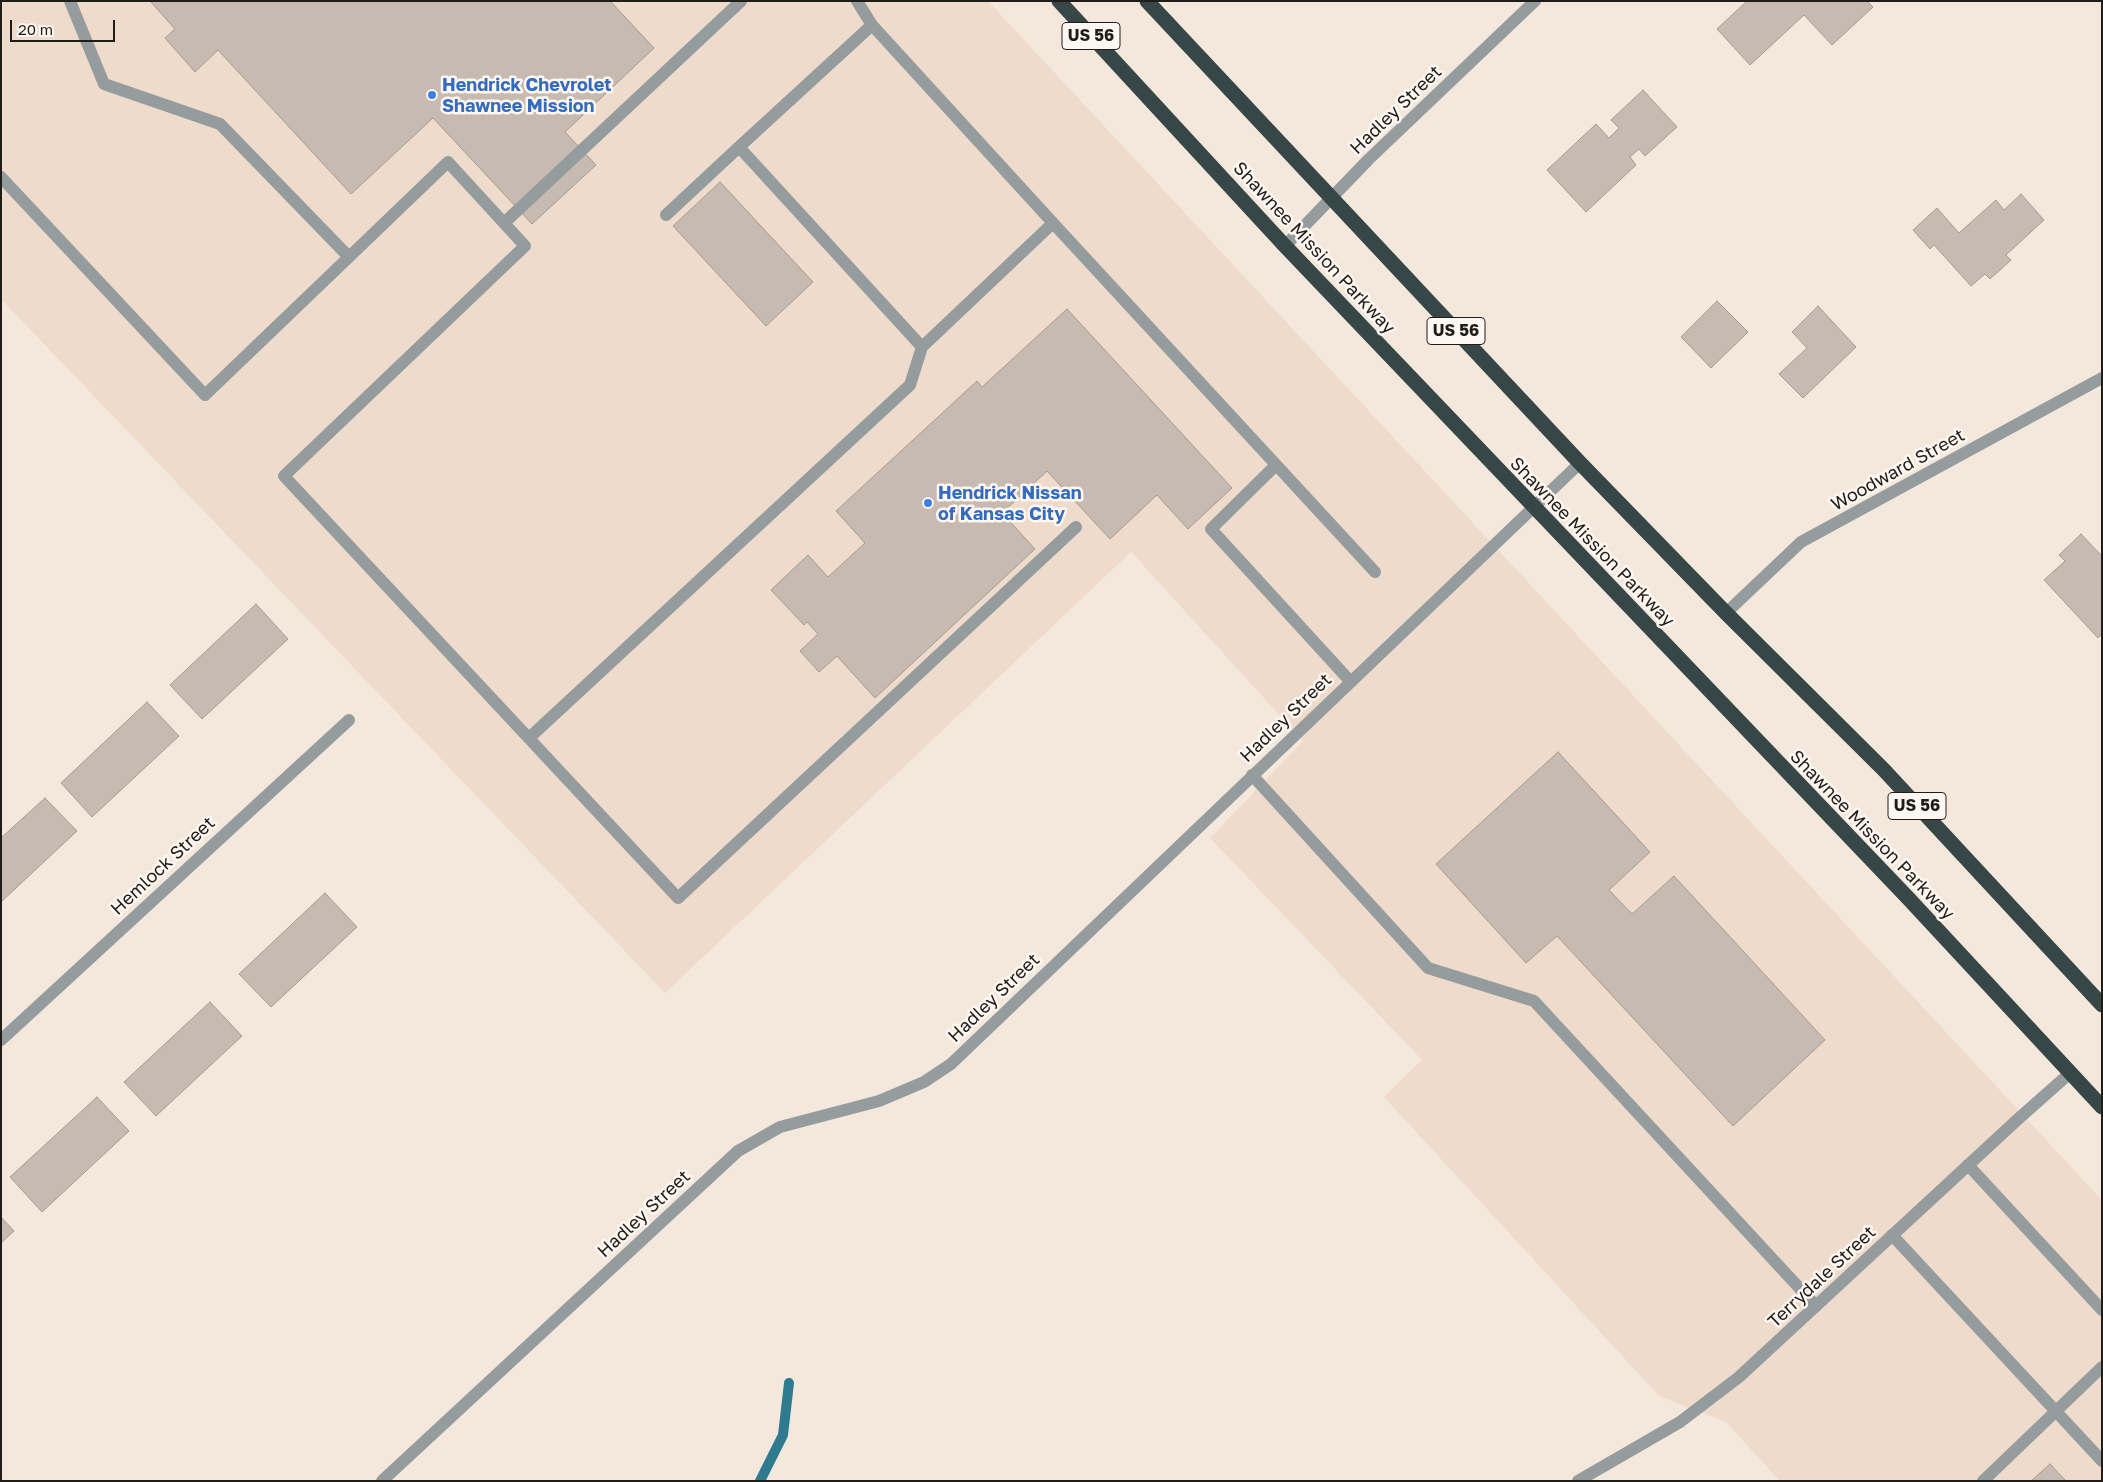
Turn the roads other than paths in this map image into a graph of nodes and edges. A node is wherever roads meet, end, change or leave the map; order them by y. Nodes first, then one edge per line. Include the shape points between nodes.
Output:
1 (70, 1) edge
2 (741, 1) edge
3 (857, 1) edge
4 (1059, 1) edge
5 (1147, 1) edge
6 (1535, 1) edge
7 (872, 25) junction
8 (739, 147) junction
9 (1, 177) edge
10 (1331, 199) junction
11 (666, 215) dead end
12 (504, 223) junction
13 (1053, 224) junction
14 (1285, 246) junction
15 (349, 257) junction
16 (922, 347) junction
17 (2102, 378) edge
18 (1580, 463) junction
19 (1276, 465) junction
20 (1532, 507) junction
21 (1076, 527) dead end
22 (1375, 572) dead end
23 (1726, 613) junction
24 (1350, 681) junction
25 (349, 720) dead end
26 (529, 738) junction
27 (1252, 775) junction
28 (2102, 1005) edge
29 (1, 1040) edge
30 (2070, 1073) junction
31 (2102, 1107) edge
32 (1968, 1165) junction
33 (1892, 1235) junction
34 (1816, 1306) junction
35 (2102, 1310) edge
36 (2102, 1368) edge
37 (2055, 1411) junction
38 (2102, 1461) edge
39 (382, 1481) edge
40 (1578, 1481) edge
41 (1983, 1481) edge

1 - 15 street via 104,84 220,124
2 - 12 street
3 - 7 street
4 - 14 highway, Shawnee Mission Parkway / US 56
5 - 10 highway, US 56
6 - 10 street, Hadley Street
7 - 8 street
7 - 13 street
8 - 11 street
8 - 16 street
9 - 15 street via 205,395
10 - 14 street, Hadley Street
10 - 18 highway, US 56
12 - 15 street via 448,162
12 - 26 street via 525,246 284,476
13 - 16 street
13 - 19 street
14 - 20 highway, Shawnee Mission Parkway / US 56
16 - 26 street via 910,385
17 - 23 street, Woodward Street via 1801,542
18 - 20 street, Hadley Street
18 - 23 highway, US 56
19 - 22 street
19 - 24 street via 1211,529
20 - 24 street, Hadley Street
20 - 30 highway, Shawnee Mission Parkway / US 56 via 1908,898
21 - 26 street via 678,898
23 - 28 highway, US 56 via 1884,770
24 - 27 street, Hadley Street
25 - 29 street, Hemlock Street
27 - 34 street via 1428,968 1534,1000
27 - 39 street, Hadley Street via 950,1064 924,1082 879,1101 780,1127 738,1151
30 - 31 highway, Shawnee Mission Parkway / US 56
30 - 32 street, Terrydale Street
32 - 33 street, Terrydale Street
32 - 35 street
33 - 34 street, Terrydale Street
33 - 37 street
34 - 40 street, Terrydale Street via 1739,1377 1680,1422
36 - 37 street
37 - 38 street
37 - 41 street

